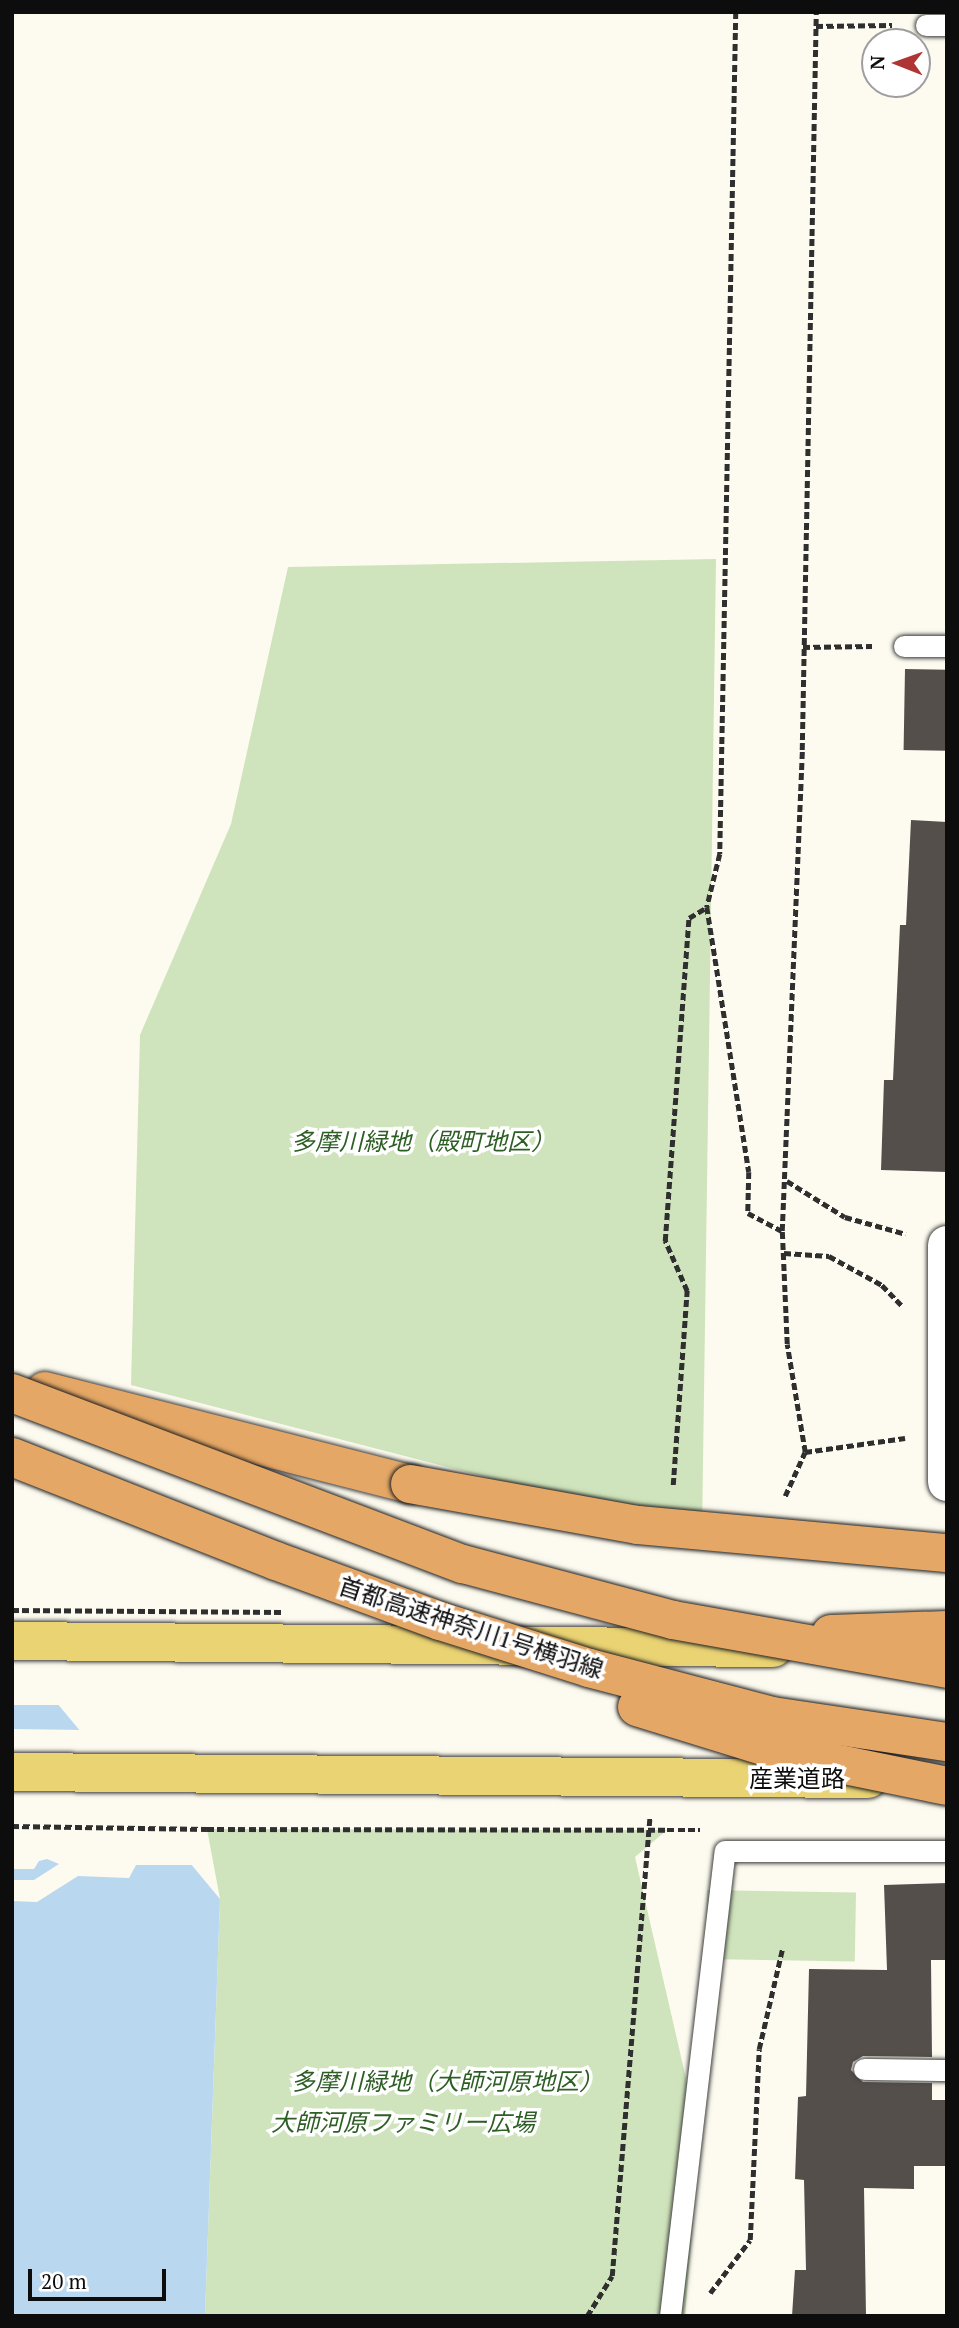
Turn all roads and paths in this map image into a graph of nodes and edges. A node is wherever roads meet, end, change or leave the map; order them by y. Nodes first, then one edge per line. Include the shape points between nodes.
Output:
1 (737, 12) edge
2 (816, 12) edge
3 (936, 25) edge
4 (816, 26) junction
5 (904, 646) joint
6 (947, 646) edge
7 (803, 647) junction
8 (786, 1181) junction
9 (782, 1231) junction
10 (945, 1245) edge
11 (784, 1252) junction
12 (905, 1316) dead end
13 (12, 1382) edge
14 (12, 1393) edge
15 (910, 1451) dead end
16 (805, 1452) junction
17 (12, 1457) edge
18 (947, 1482) edge
19 (779, 1509) dead end
20 (947, 1553) edge
21 (440, 1621) junction
22 (947, 1630) edge
23 (664, 1634) junction
24 (12, 1641) edge
25 (947, 1647) edge
26 (947, 1669) edge
27 (947, 1742) edge
28 (12, 1772) edge
29 (947, 1780) edge
30 (947, 1786) edge
31 (12, 1826) edge
32 (667, 1830) dead end
33 (947, 1851) edge
34 (782, 1950) dead end
35 (864, 2069) dead end
36 (947, 2070) edge
37 (612, 2276) dead end
38 (700, 2305) dead end
39 (587, 2316) edge
40 (670, 2316) edge

1 - 9 path via 720,855 707,907 749,1172 748,1213
2 - 4 path
3 - 4 path
4 - 7 path
5 - 6 lane
5 - 7 path
7 - 8 path
8 - 9 path
8 - 10 path via 845,1217
9 - 11 path
10 - 18 street
11 - 12 path via 829,1256 882,1285 901,1303
11 - 16 path via 787,1344
13 - 20 highway, bridge via 410,1484 556,1513 716,1534
14 - 23 highway, bridge via 463,1564
15 - 16 path via 909,1437
16 - 19 path
17 - 21 highway, 首都高速神奈川1号横羽線, bridge
21 - 27 highway, 首都高速神奈川1号横羽線, bridge via 682,1695 772,1716
21 - 30 highway, bridge via 603,1695 727,1737
22 - 23 highway, bridge via 843,1635
23 - 24 main road, bridge
23 - 25 main road
23 - 26 highway, bridge
28 - 29 main road, 産業道路
31 - 32 path, bridge
33 - 40 lane via 725,1851
34 - 38 path via 759,2049 750,2240
35 - 36 lane
37 - 39 path

